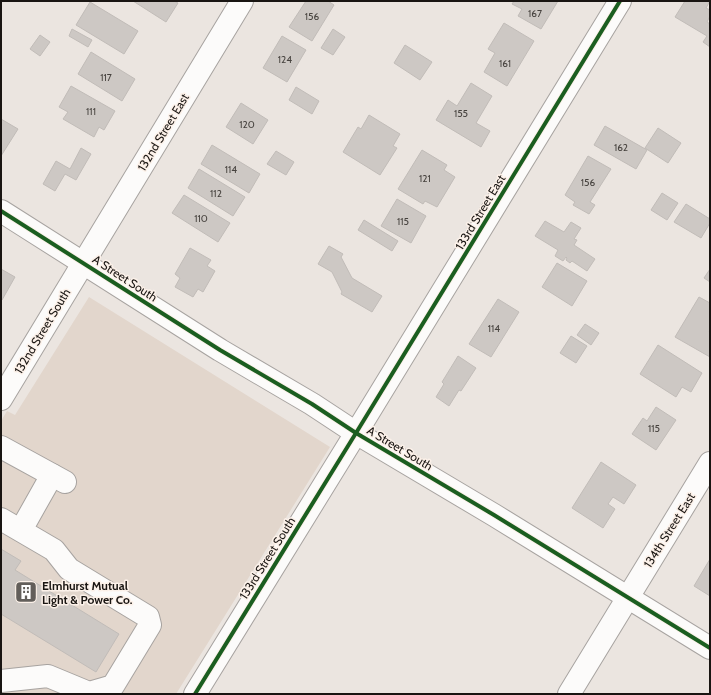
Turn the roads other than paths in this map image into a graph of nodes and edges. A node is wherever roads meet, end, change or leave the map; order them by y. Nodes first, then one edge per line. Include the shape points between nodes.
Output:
1 (242, 1) edge
2 (620, 1) edge
3 (1, 211) edge
4 (84, 263) junction
5 (1, 399) edge
6 (356, 433) junction
7 (1, 447) edge
8 (710, 463) edge
9 (1, 519) edge
10 (21, 530) junction
11 (628, 597) junction
12 (710, 648) edge
13 (1, 681) edge
14 (195, 694) edge
15 (569, 694) edge

1 - 4 street, 132nd Street East
2 - 6 street, 133rd Street East
3 - 4 street, A Street South
4 - 5 street, 132nd Street South
4 - 6 street, A Street South
6 - 11 street, A Street South
6 - 14 street, 133rd Street South
7 - 10 street via 58,478
8 - 11 street, 134th Street East
9 - 10 street
10 - 13 street via 54,550 69,569 148,617 150,625 113,686 89,693 48,676
11 - 12 street, A Street South
11 - 15 street, 134th Street East

